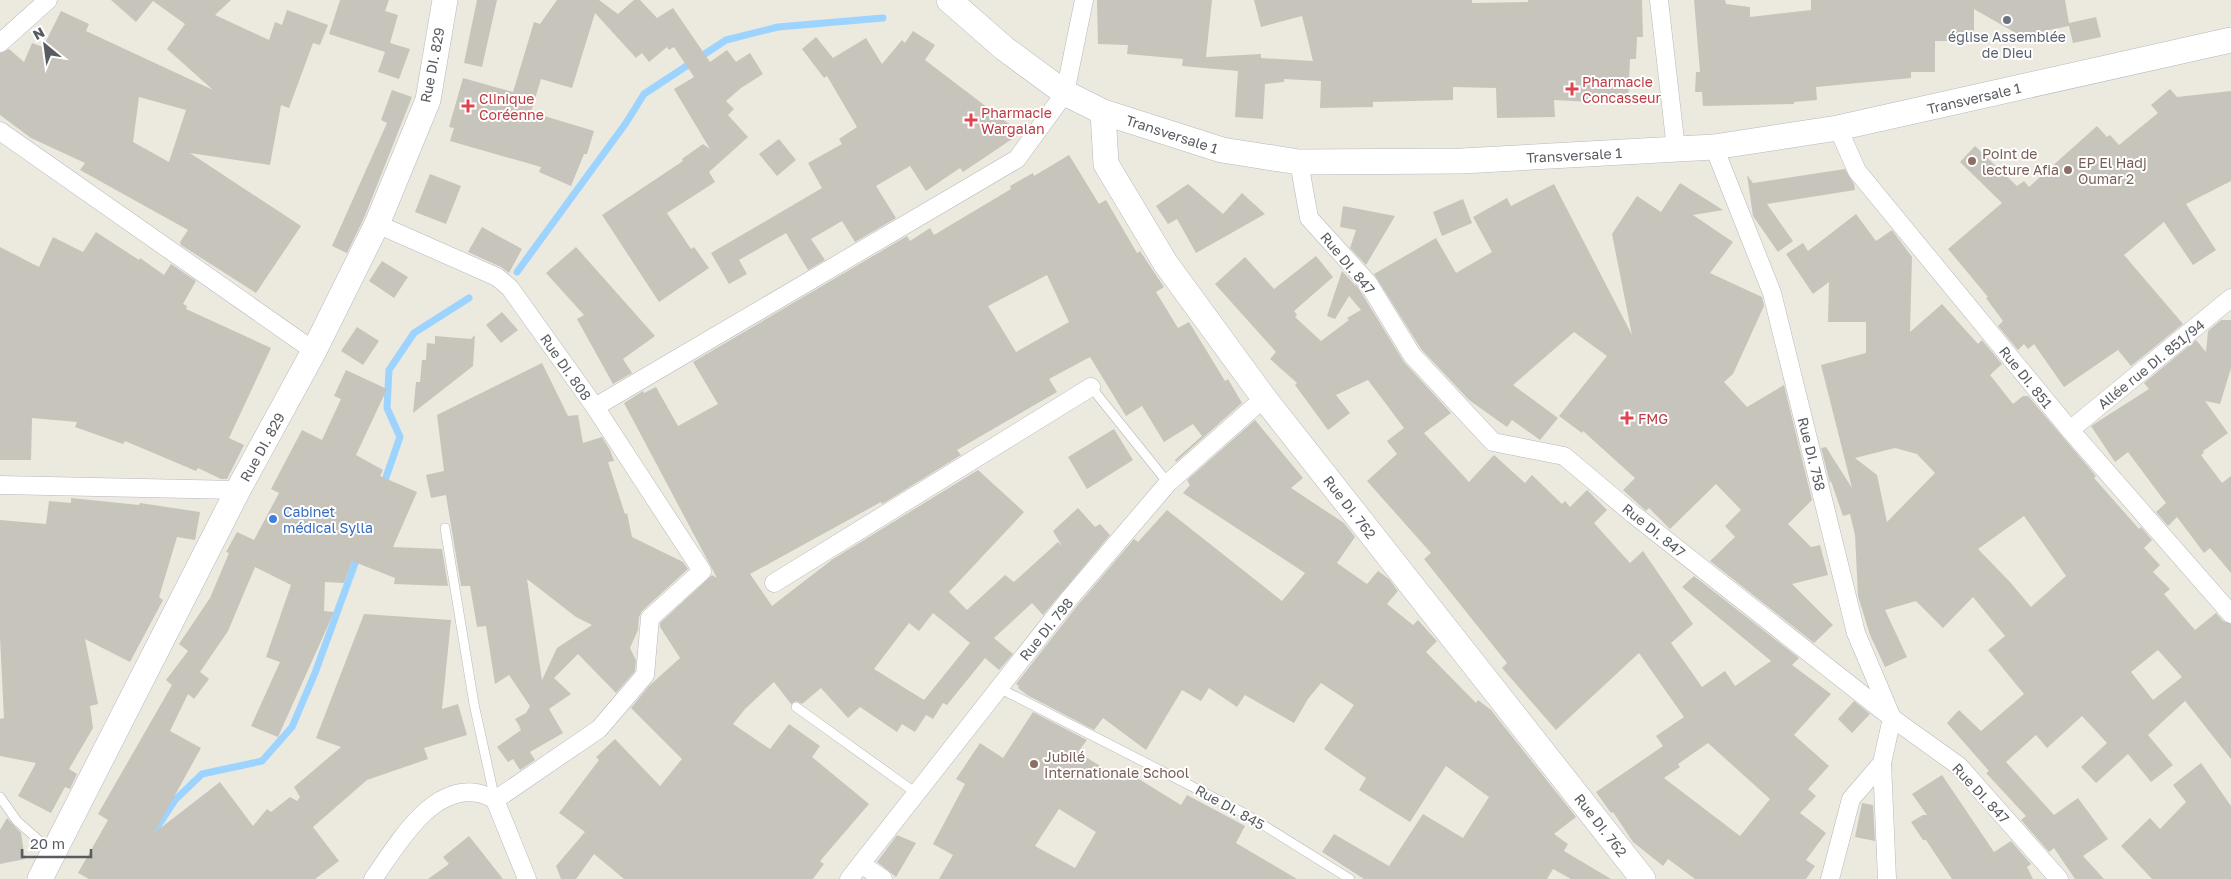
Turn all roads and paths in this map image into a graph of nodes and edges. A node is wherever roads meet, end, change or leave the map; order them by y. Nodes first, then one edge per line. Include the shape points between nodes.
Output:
1 (48, 0) edge
2 (445, 0) edge
3 (949, 0) edge
4 (1084, 0) edge
5 (1660, 0) edge
6 (2231, 40) edge
7 (0, 43) edge
8 (1065, 93) junction
9 (1103, 112) junction
10 (1838, 128) junction
11 (0, 131) edge
12 (1714, 147) junction
13 (1676, 149) junction
14 (1299, 162) junction
15 (377, 224) junction
16 (2231, 298) edge
17 (314, 351) junction
18 (1091, 387) joint
19 (1264, 398) junction
20 (595, 407) junction
21 (2070, 430) junction
22 (1168, 483) junction
23 (0, 485) edge
24 (238, 490) junction
25 (445, 528) dead end
26 (774, 583) dead end
27 (2231, 614) edge
28 (999, 688) junction
29 (796, 707) dead end
30 (1892, 718) junction
31 (1882, 763) junction
32 (916, 793) junction
33 (0, 797) edge
34 (495, 800) junction
35 (53, 853) junction
36 (861, 864) junction
37 (40, 879) edge
38 (373, 879) edge
39 (527, 879) edge
40 (850, 879) edge
41 (883, 879) edge
42 (1350, 879) edge
43 (1643, 879) edge
44 (1830, 879) edge
45 (1887, 879) edge
46 (2059, 879) edge

1 - 7 street
2 - 15 street, Rue DI. 829 via 428,100
3 - 8 street, Transversale 1
4 - 8 street
5 - 13 street
6 - 10 street, Transversale 1
8 - 9 street, Transversale 1
8 - 20 street via 1017,159
9 - 14 street, Transversale 1 via 1222,150
9 - 19 street, Rue DI. 762 via 1106,164 1166,264
10 - 12 street, Transversale 1
10 - 21 street, Rue DI. 851 via 1857,171
11 - 17 street
12 - 13 street, Transversale 1
12 - 30 street, Rue DI. 758 via 1772,293 1856,633
13 - 14 street, Transversale 1 via 1462,161
14 - 30 street, Rue DI. 847 via 1309,218 1368,283 1412,355 1493,442 1564,456
15 - 17 street, Rue DI. 829
15 - 20 street, Rue DI. 808 via 497,277 510,288
16 - 21 street, Allée rue DI. 851/94
17 - 24 street, Rue DI. 829
18 - 22 lane
18 - 26 street
19 - 22 street, Rue DI. 798
19 - 43 street, Rue DI. 762
20 - 34 street, Rue DI. 808 via 702,572 650,618 645,675 599,729
21 - 27 street, Rue DI. 851
22 - 28 street, Rue DI. 798 via 1069,599
23 - 24 street
24 - 35 street, Rue DI. 829
25 - 34 lane via 474,704
28 - 32 street, Rue DI. 798
28 - 42 lane, Rue DI. 845 via 1244,813
29 - 32 lane
30 - 31 street
30 - 46 street, Rue DI. 847 via 1958,766
31 - 44 street via 1851,798
31 - 45 street
32 - 36 street, Rue DI. 798
33 - 35 lane via 17,821
34 - 38 street via 477,793 452,795 418,817
34 - 39 street
35 - 37 street, Rue DI. 829
36 - 40 street, Rue DI. 798
36 - 41 street

